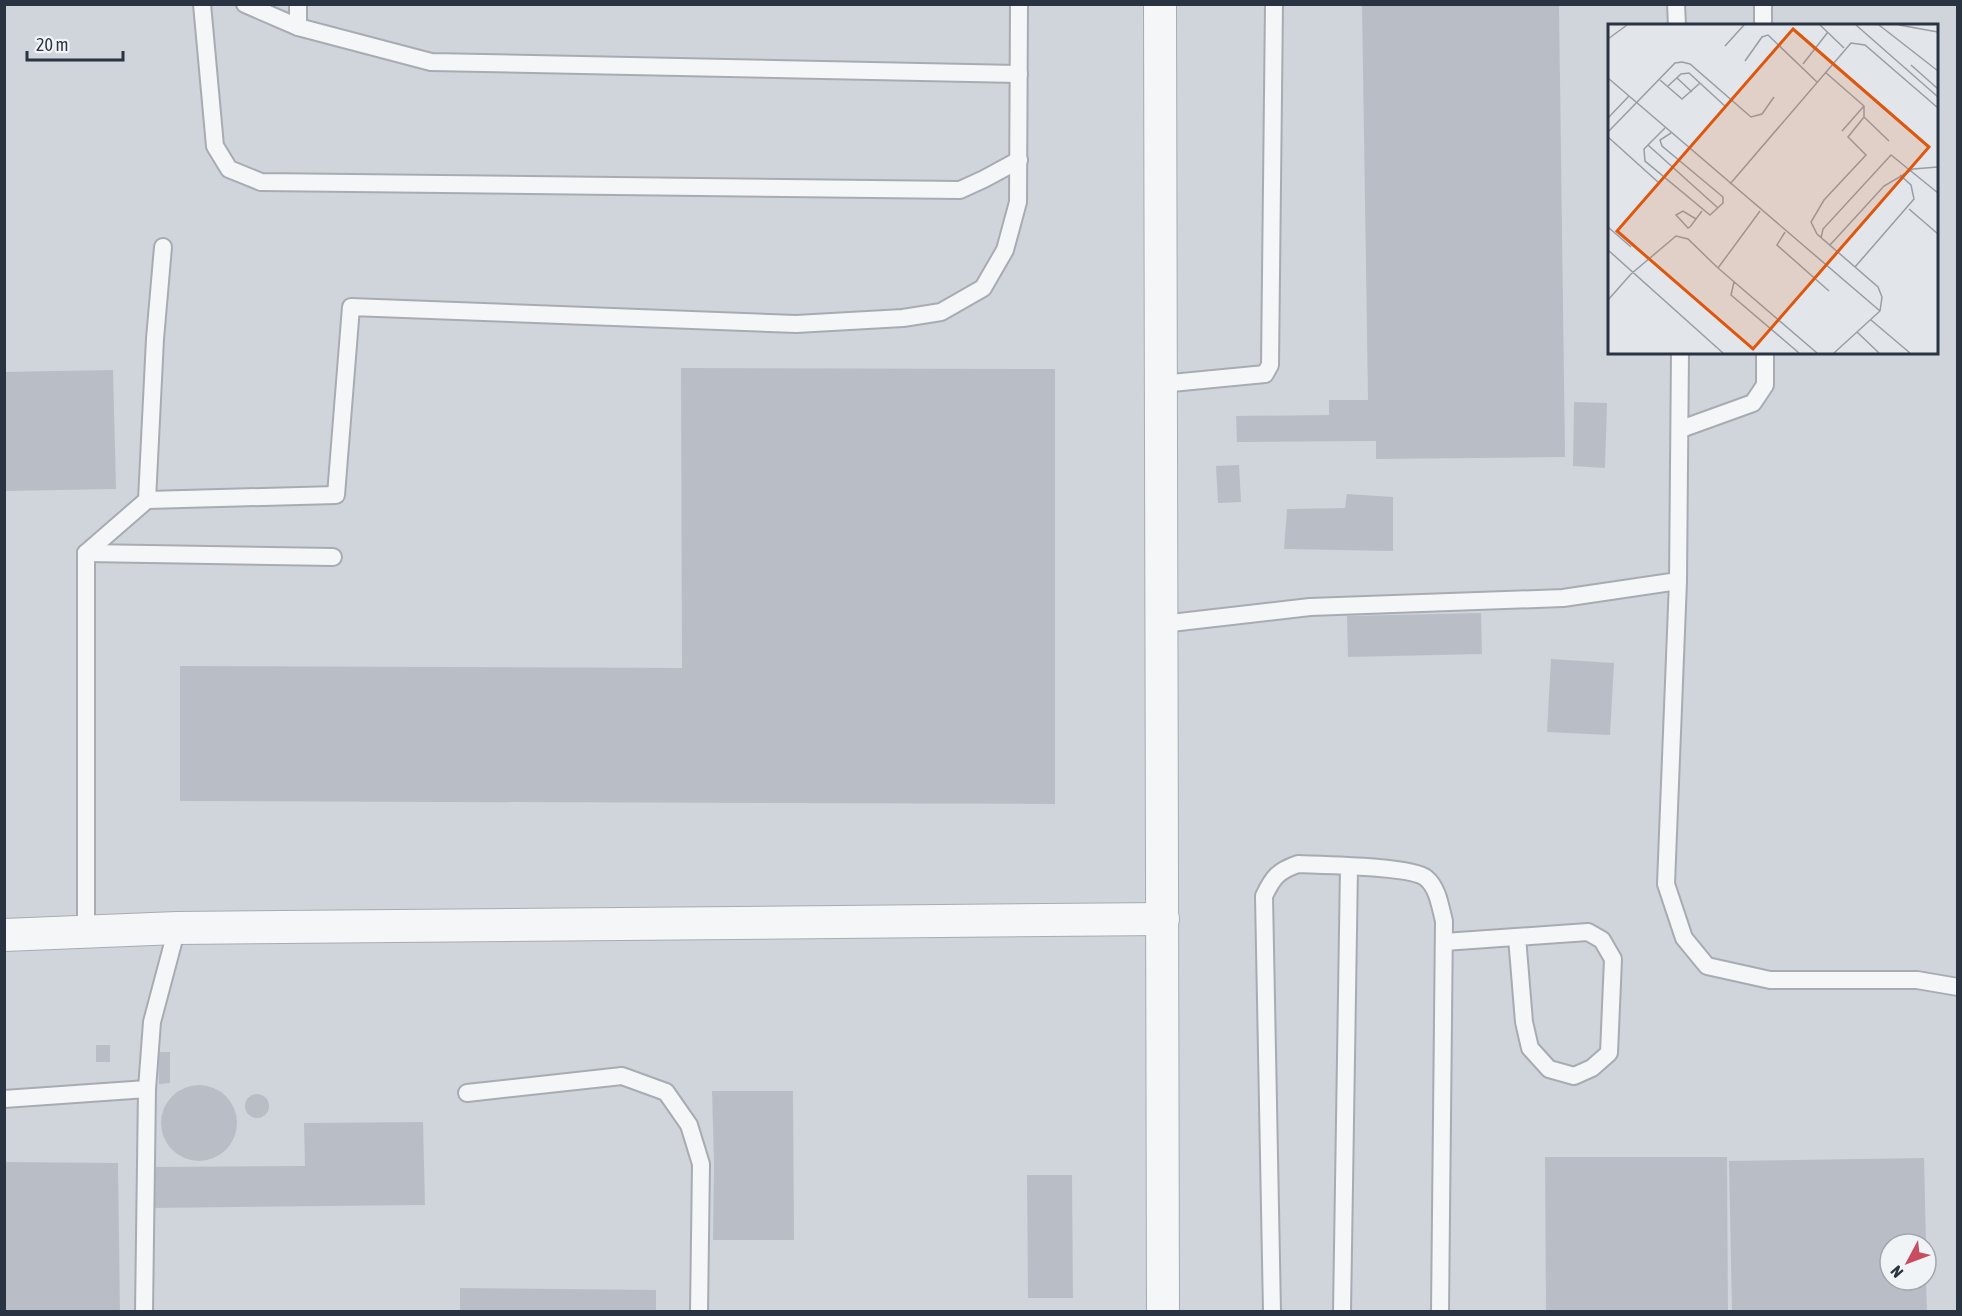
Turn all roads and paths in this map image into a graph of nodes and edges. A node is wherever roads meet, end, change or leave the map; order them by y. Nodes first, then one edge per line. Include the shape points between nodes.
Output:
1 (202, 4) edge
2 (245, 4) edge
3 (297, 4) edge
4 (1019, 4) edge
5 (1160, 4) edge
6 (1274, 4) edge
7 (1677, 4) edge
8 (1763, 4) edge
9 (1677, 24) edge
10 (1763, 24) edge
11 (298, 27) junction
12 (1019, 74) junction
13 (1019, 160) junction
14 (163, 247) dead end
15 (1680, 354) edge
16 (1765, 354) edge
17 (1161, 384) junction
18 (1681, 429) junction
19 (147, 500) junction
20 (86, 553) junction
21 (333, 557) dead end
22 (1678, 581) junction
23 (1162, 624) junction
24 (1349, 867) junction
25 (1163, 919) junction
26 (177, 928) junction
27 (86, 932) junction
28 (4, 934) edge
29 (1517, 937) junction
30 (1444, 942) junction
31 (1958, 987) edge
32 (147, 1089) junction
33 (467, 1092) dead end
34 (4, 1100) edge
35 (144, 1311) edge
36 (699, 1311) edge
37 (1162, 1311) edge
38 (1272, 1311) edge
39 (1342, 1311) edge
40 (1440, 1311) edge

1 - 13 lane via 215,146 230,169 261,182 960,190
2 - 11 lane
3 - 11 lane
4 - 12 lane
5 - 17 street
6 - 17 lane via 1270,365 1265,374
7 - 9 lane
8 - 10 lane
11 - 12 lane via 431,62
12 - 13 lane
13 - 19 lane via 1018,202 1005,250 983,288 941,312 796,324 351,307 336,495
14 - 19 lane
15 - 18 lane
16 - 18 lane via 1765,385 1753,403
17 - 23 street
18 - 22 lane
19 - 20 lane
20 - 21 lane
20 - 27 lane
22 - 23 lane via 1563,598 1310,607
22 - 31 lane via 1666,884 1684,938 1707,966 1770,980 1917,980
23 - 25 street
24 - 30 lane via 1407,870 1426,878 1436,891 1444,921
24 - 38 lane via 1298,864 1283,869 1264,896
24 - 39 lane
25 - 26 street
25 - 37 street
26 - 27 street
26 - 32 lane via 152,1022
27 - 28 street
29 - 29 lane via 1588,932 1602,940 1613,958 1609,1053 1592,1068 1574,1076 1549,1069 1530,1048
29 - 30 lane
30 - 40 lane
32 - 34 lane
32 - 35 lane
33 - 36 lane via 622,1076 666,1092 689,1125 701,1164

